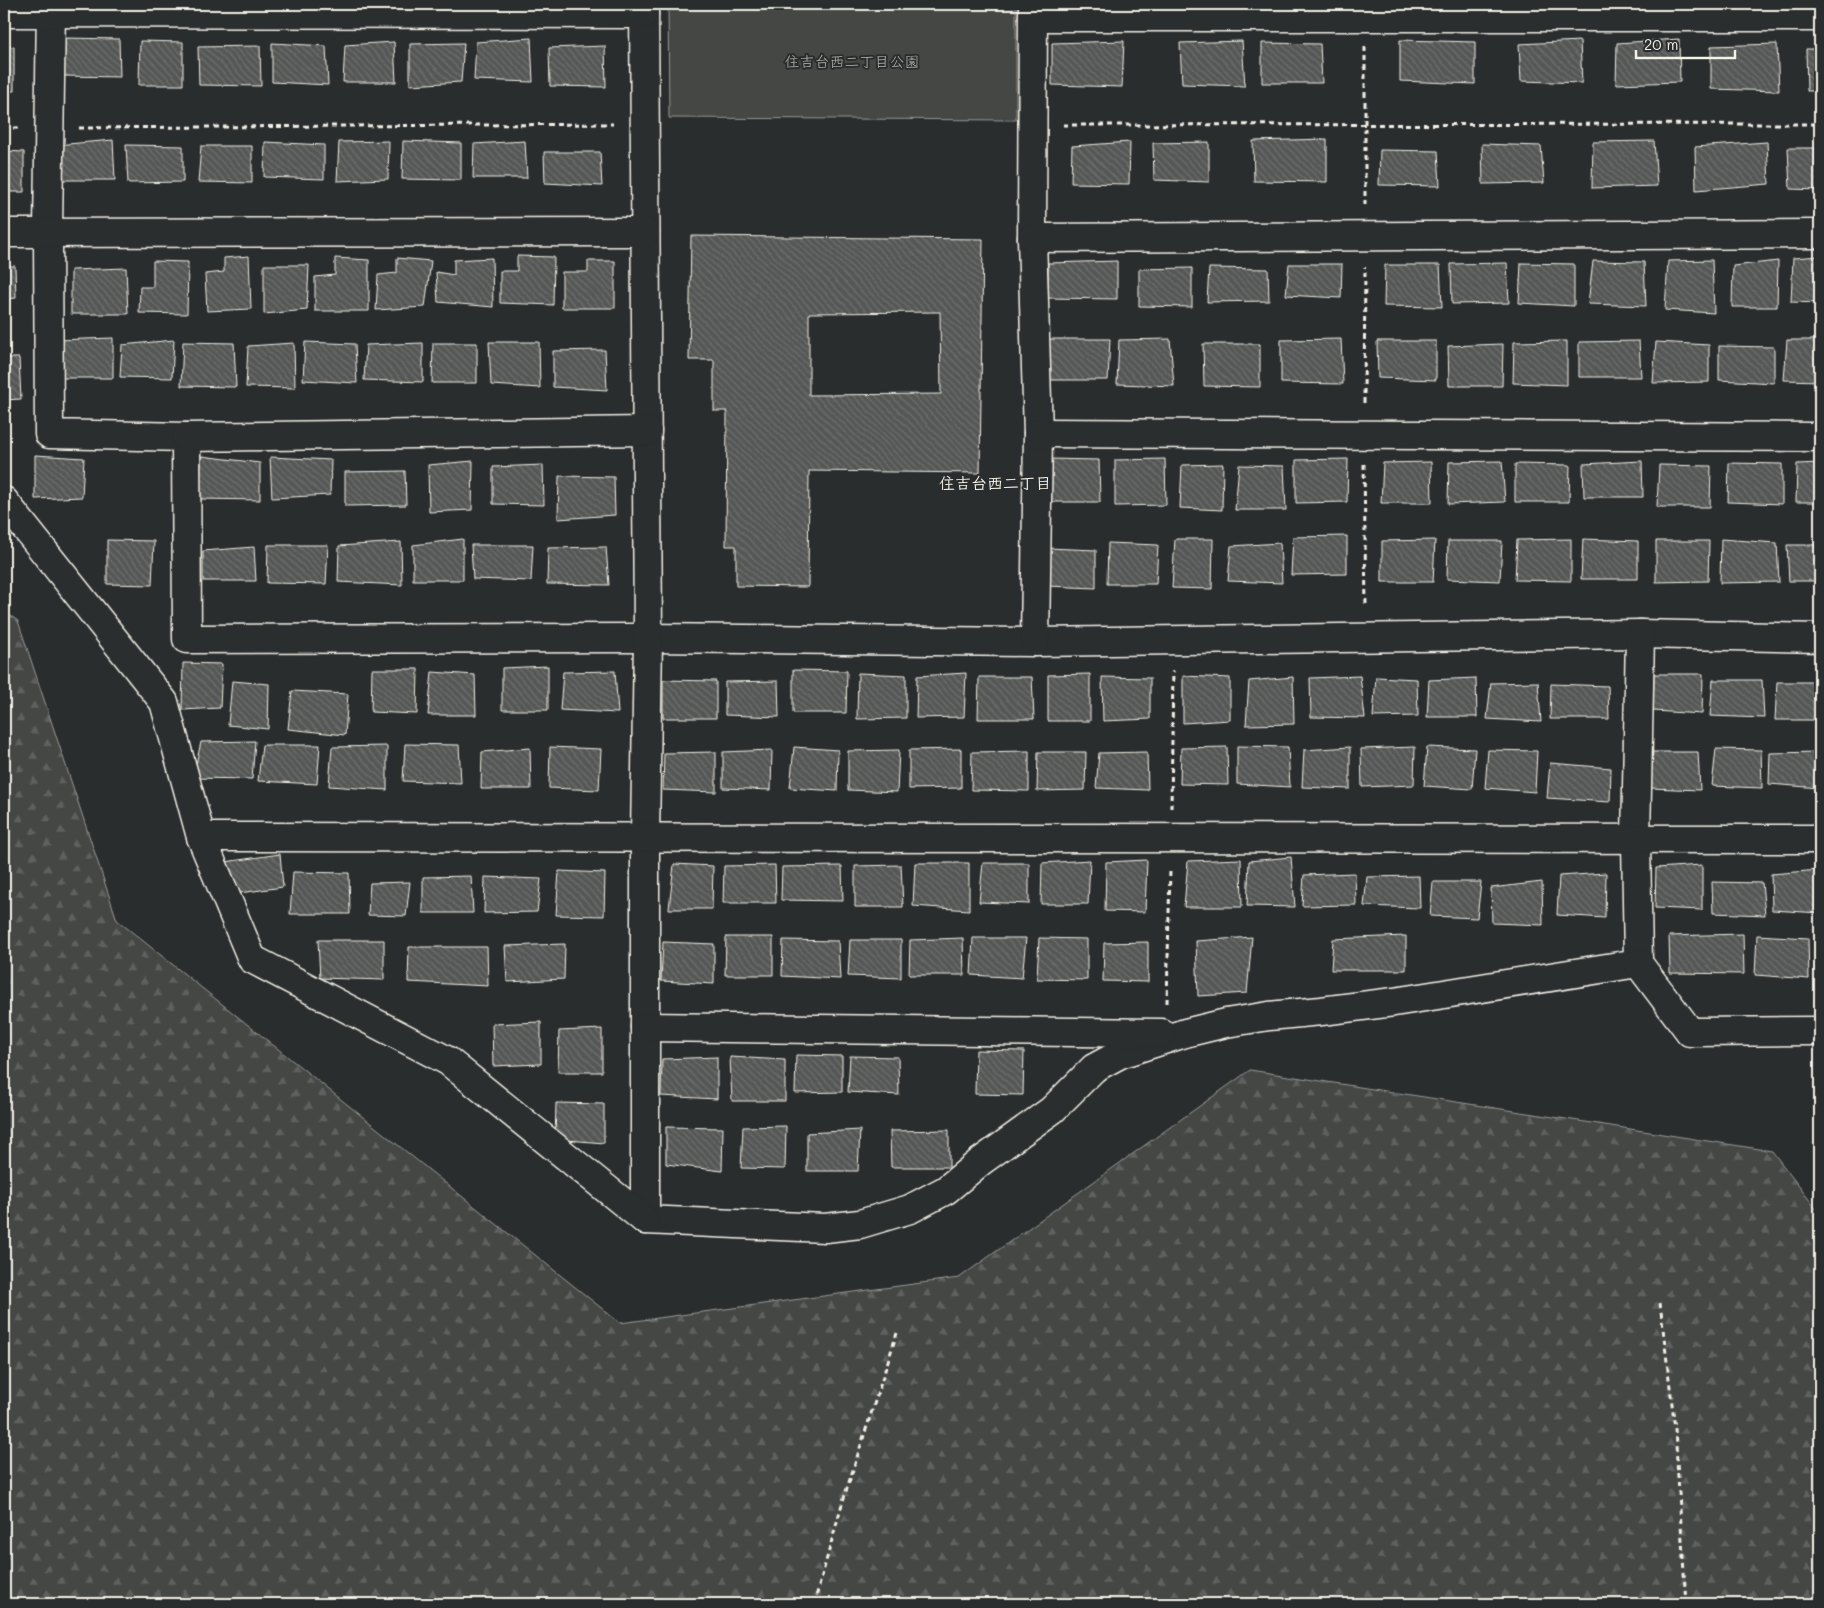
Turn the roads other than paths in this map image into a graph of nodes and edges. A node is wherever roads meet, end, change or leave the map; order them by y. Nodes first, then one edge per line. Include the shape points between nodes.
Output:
1 (51, 8) edge
2 (644, 9) edge
3 (1033, 11) edge
4 (4, 13) edge
5 (1820, 17) edge
6 (4, 232) edge
7 (48, 232) junction
8 (645, 232) junction
9 (1820, 234) edge
10 (1032, 238) junction
11 (647, 431) junction
12 (1038, 433) junction
13 (186, 437) junction
14 (1820, 438) edge
15 (4, 501) edge
16 (1640, 634) junction
17 (648, 638) junction
18 (1820, 638) edge
19 (1035, 642) junction
20 (201, 836) junction
21 (645, 838) junction
22 (1636, 839) junction
23 (1820, 839) edge
24 (1638, 963) junction
25 (645, 1027) junction
26 (1820, 1031) edge
27 (1185, 1033) junction
28 (645, 1220) junction

1 - 2 street
1 - 4 street
1 - 7 street
2 - 8 street
3 - 5 street via 1365,17
3 - 10 street
6 - 7 street
7 - 8 street
7 - 13 street via 49,434
8 - 11 street
9 - 10 street
10 - 12 street
11 - 13 street
11 - 17 street
12 - 14 street
12 - 19 street
13 - 17 street via 187,639
15 - 20 street via 164,702
16 - 18 street
16 - 19 street
16 - 22 street
17 - 19 street
17 - 21 street
20 - 21 street
20 - 28 street via 252,959 448,1061
21 - 22 street
21 - 25 street
22 - 23 street
22 - 24 street
24 - 26 street via 1690,1032
24 - 27 street via 1394,1002 1269,1016
25 - 27 street
25 - 28 street
27 - 28 street via 1120,1054 1094,1068 1052,1110 946,1190 910,1210 860,1224 825,1228

